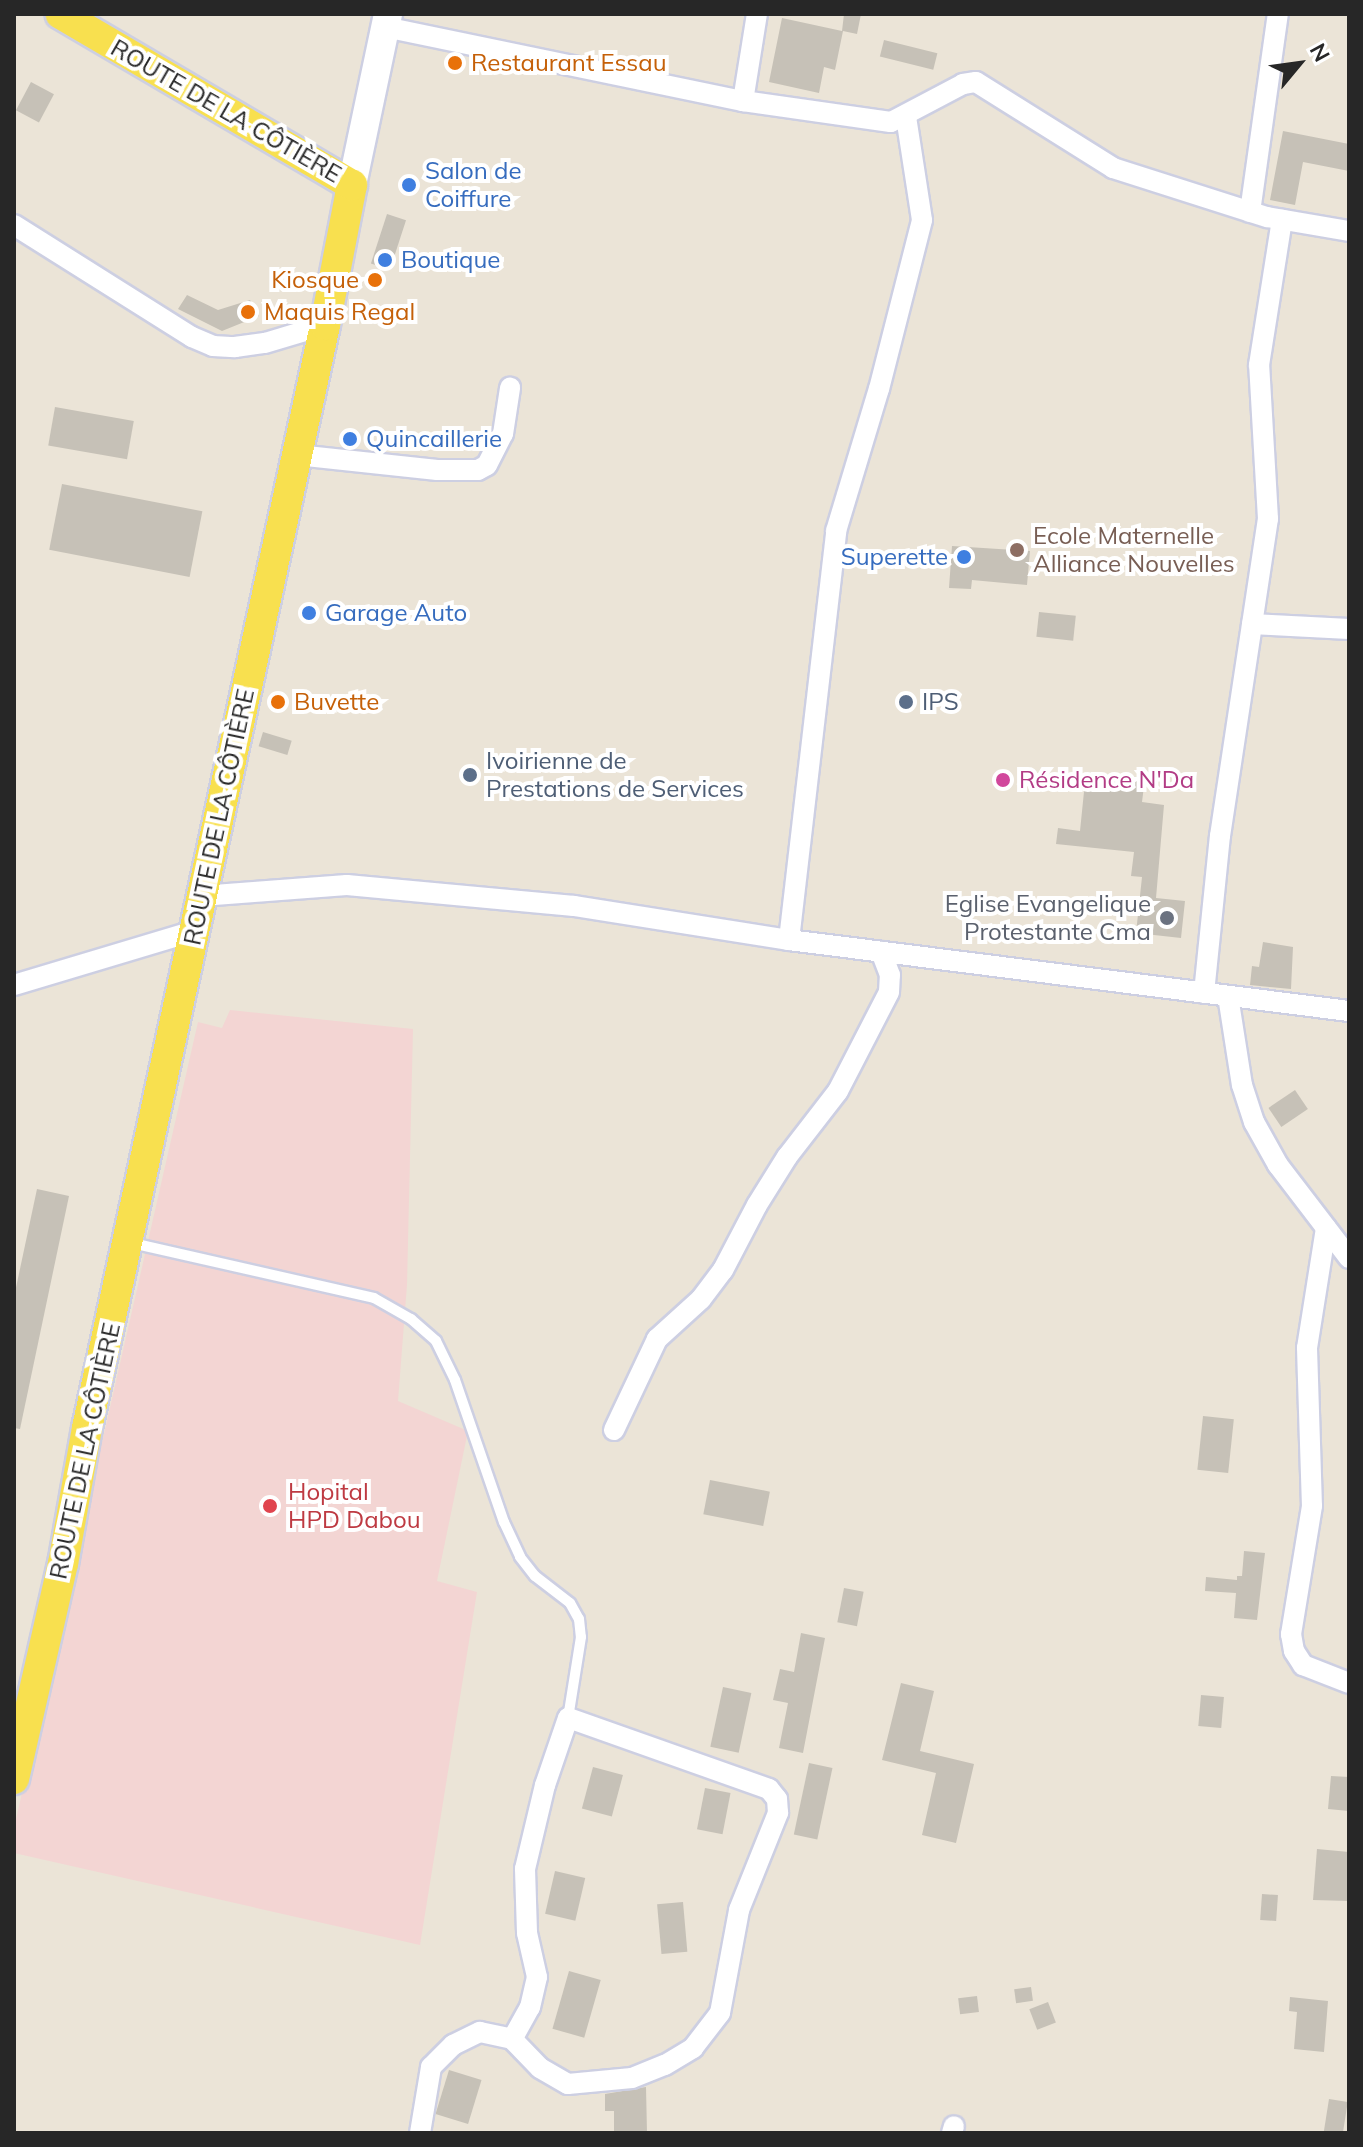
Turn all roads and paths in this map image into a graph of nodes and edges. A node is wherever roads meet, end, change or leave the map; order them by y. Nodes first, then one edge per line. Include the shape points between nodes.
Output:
1 (60, 14) edge
2 (757, 14) edge
3 (1278, 14) edge
4 (387, 21) edge
5 (743, 101) junction
6 (906, 117) junction
7 (352, 185) junction
8 (1250, 212) junction
9 (1282, 220) junction
10 (14, 225) edge
11 (1349, 231) edge
12 (325, 325) junction
13 (510, 388) dead end
14 (297, 455) junction
15 (1252, 624) junction
16 (1349, 629) edge
17 (201, 896) junction
18 (194, 931) junction
19 (789, 940) junction
20 (881, 952) junction
21 (14, 985) edge
22 (1204, 993) junction
23 (1228, 996) junction
24 (1349, 1011) edge
25 (1326, 1228) junction
26 (130, 1242) junction
27 (1349, 1258) edge
28 (614, 1430) dead end
29 (1349, 1683) edge
30 (568, 1718) junction
31 (14, 1779) edge
32 (512, 2039) junction
33 (420, 2133) edge

1 - 7 main road, ROUTE DE LA CÔTIÈRE
2 - 5 street
3 - 8 street
4 - 5 street
4 - 7 main road
5 - 6 street via 891,122
6 - 8 street via 963,84 976,82 1113,168
6 - 19 street via 922,220 836,531
7 - 12 main road, ROUTE DE LA CÔTIÈRE
8 - 9 street
9 - 11 street
9 - 15 street via 1259,365 1268,519
10 - 12 street via 213,346 265,343
12 - 14 main road, ROUTE DE LA CÔTIÈRE
13 - 14 street via 503,434 487,465 478,470
14 - 17 main road, ROUTE DE LA CÔTIÈRE
15 - 16 street
15 - 22 street via 1220,836
17 - 18 main road, ROUTE DE LA CÔTIÈRE
17 - 19 street via 347,885 574,906
18 - 21 street
18 - 26 main road, ROUTE DE LA CÔTIÈRE
19 - 20 street
20 - 22 street
20 - 28 street via 890,975 889,992 845,1078 779,1169 723,1270 701,1299 657,1339
22 - 23 street
23 - 24 street
23 - 25 street via 1242,1085 1254,1122 1278,1165
25 - 27 street
25 - 29 street via 1307,1348 1312,1506 1291,1634 1303,1665
26 - 30 lane via 374,1298 436,1341 520,1557 570,1603 579,1619
26 - 31 main road, ROUTE DE LA CÔTIÈRE
30 - 32 street via 525,1869 527,1933 537,1977 530,2007
30 - 32 street via 769,1789 778,1813 739,1910 720,2013 693,2048 632,2078 568,2084 540,2068
32 - 33 street via 480,2032 453,2045 431,2067

